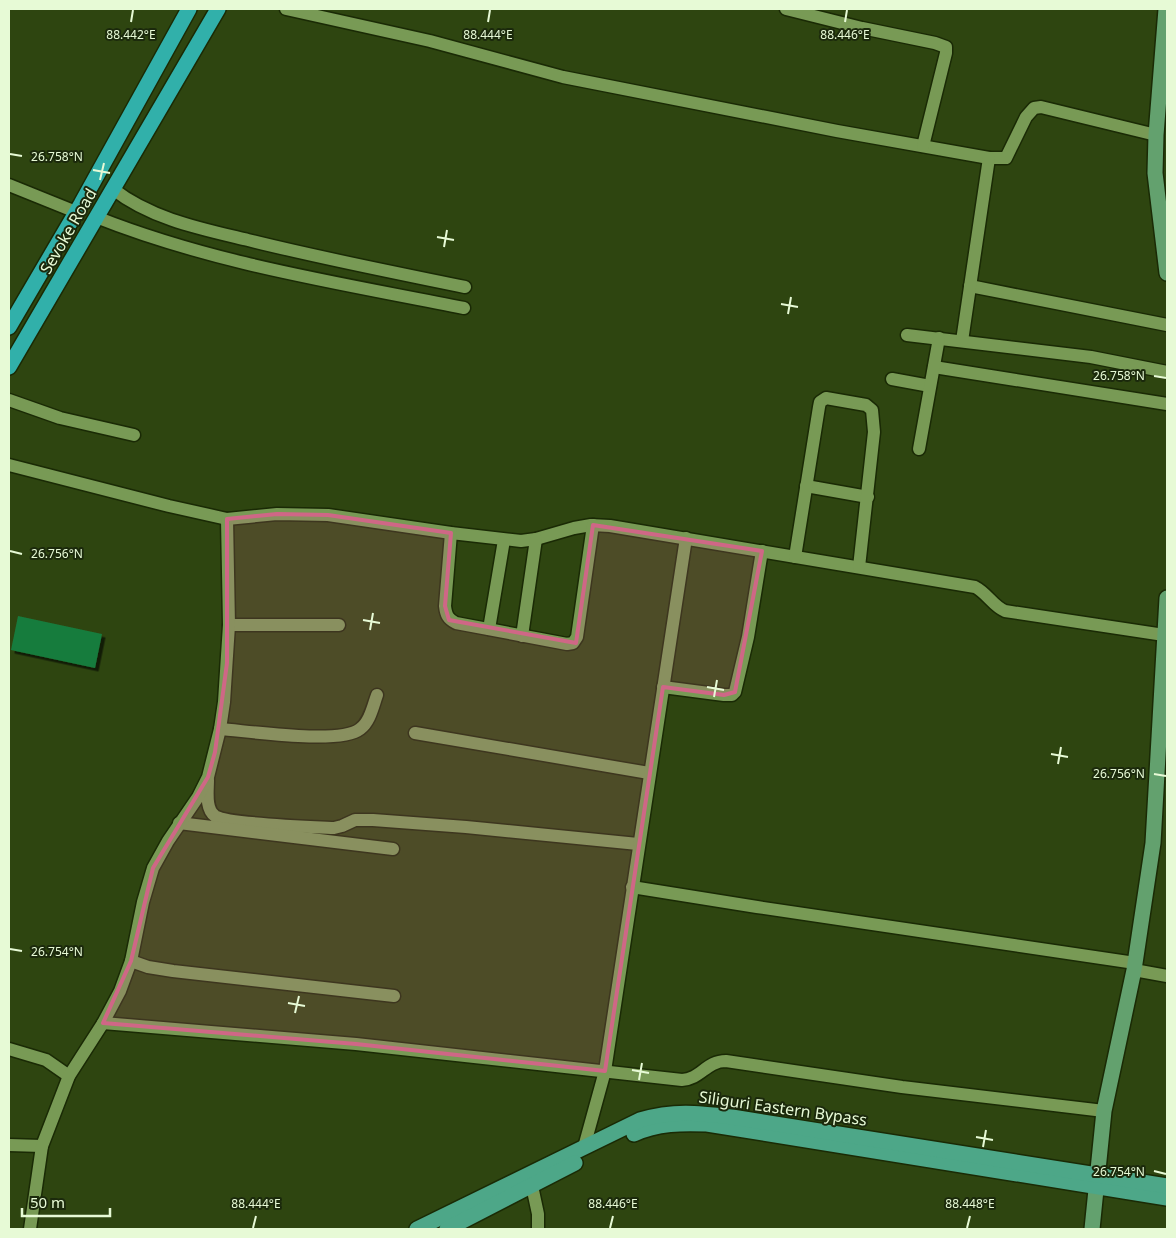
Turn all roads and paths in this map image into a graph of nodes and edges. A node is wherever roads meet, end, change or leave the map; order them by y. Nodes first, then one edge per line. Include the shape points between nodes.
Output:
1 (189, 9) edge
2 (218, 9) edge
3 (286, 9) edge
4 (786, 9) edge
5 (1166, 18) edge
6 (1156, 135) junction
7 (923, 146) junction
8 (989, 158) junction
9 (1161, 174) edge
10 (9, 185) edge
11 (113, 189) junction
12 (76, 212) junction
13 (96, 217) junction
14 (1167, 273) edge
15 (970, 286) junction
16 (465, 287) dead end
17 (464, 308) dead end
18 (1167, 325) edge
19 (9, 327) edge
20 (907, 335) dead end
21 (940, 338) junction
22 (962, 341) junction
23 (9, 367) edge
24 (934, 367) junction
25 (1167, 372) edge
26 (892, 379) dead end
27 (930, 386) junction
28 (9, 400) edge
29 (1167, 404) edge
30 (134, 435) dead end
31 (919, 449) dead end
32 (9, 465) edge
33 (806, 486) junction
34 (868, 497) junction
35 (227, 519) junction
36 (593, 525) junction
37 (451, 533) junction
38 (686, 538) junction
39 (536, 539) junction
40 (504, 540) junction
41 (762, 551) junction
42 (795, 556) junction
43 (860, 567) junction
44 (1167, 598) edge
45 (229, 625) junction
46 (339, 625) dead end
47 (489, 630) junction
48 (522, 636) junction
49 (1165, 638) edge
50 (663, 687) junction
51 (377, 695) dead end
52 (220, 729) junction
53 (415, 733) dead end
54 (649, 773) junction
55 (208, 777) junction
56 (179, 823) junction
57 (638, 844) junction
58 (393, 850) dead end
59 (632, 887) junction
60 (130, 961) junction
61 (1134, 966) junction
62 (1167, 976) edge
63 (394, 996) dead end
64 (103, 1023) junction
65 (9, 1049) edge
66 (605, 1070) junction
67 (69, 1076) junction
68 (1104, 1111) junction
69 (9, 1145) edge
70 (42, 1146) junction
71 (584, 1147) junction
72 (1097, 1181) junction
73 (532, 1186) junction
74 (1167, 1186) edge
75 (1167, 1198) edge
76 (30, 1229) edge
77 (417, 1229) edge
78 (447, 1229) edge
79 (538, 1229) edge
80 (1092, 1229) edge

1 - 12 highway, Sevoke Road
2 - 11 highway, Sevoke Road
3 - 7 street via 430,41 563,77
4 - 7 street via 946,47
5 - 6 street
6 - 8 street via 1041,107 1034,108 1026,116 1006,158
6 - 9 street
7 - 8 street
8 - 15 street
9 - 14 street
10 - 12 street
11 - 13 highway, Sevoke Road
11 - 16 street via 154,213 205,230 323,259
12 - 19 highway, Sevoke Road
13 - 17 street via 138,234 235,262
13 - 23 highway, Sevoke Road
15 - 18 street
15 - 22 street
20 - 21 street
21 - 22 street
21 - 24 street
22 - 25 street via 1091,357
24 - 27 street
24 - 29 street
26 - 27 street
27 - 31 street
28 - 30 street via 60,418
32 - 35 street
33 - 34 street
33 - 34 street via 819,407 823,399 834,400 872,410 874,432
33 - 42 street
34 - 43 street
35 - 37 street via 277,514 328,515
35 - 45 street
36 - 38 street
36 - 39 street
36 - 48 street via 575,642 566,644
37 - 40 street
37 - 47 street via 445,614 456,623
38 - 41 street
38 - 50 street
39 - 40 street
39 - 48 street
40 - 47 street
41 - 42 street
41 - 50 street via 735,692 724,695
42 - 43 street
43 - 49 street via 975,587 1005,611
44 - 49 street
45 - 46 street
45 - 52 street
47 - 48 street
49 - 61 street via 1153,843
50 - 54 street
51 - 52 street via 365,725 348,735 300,736
52 - 55 street
53 - 54 street
54 - 57 street
55 - 56 street
55 - 57 street via 211,811 216,817 238,821 334,828 355,820 373,820
56 - 58 street
56 - 60 street via 153,868
57 - 59 street
59 - 61 street
59 - 66 street
60 - 63 street via 173,972
60 - 64 street via 120,991
61 - 62 street
61 - 68 street
64 - 66 street via 356,1044
64 - 67 street
65 - 67 street via 46,1060
66 - 68 street via 690,1079 709,1065 726,1061 902,1087
66 - 71 street
67 - 70 street
68 - 72 street
69 - 70 street
70 - 76 street
71 - 72 main road, Siliguri Eastern Bypass via 640,1120 660,1114 696,1113 742,1118
71 - 77 main road, Siliguri Eastern Bypass
72 - 73 main road, Siliguri Eastern Bypass via 686,1123 645,1129
72 - 74 main road, Siliguri Eastern Bypass
72 - 75 main road, Siliguri Eastern Bypass
72 - 80 street
73 - 78 main road, Siliguri Eastern Bypass
73 - 79 street

